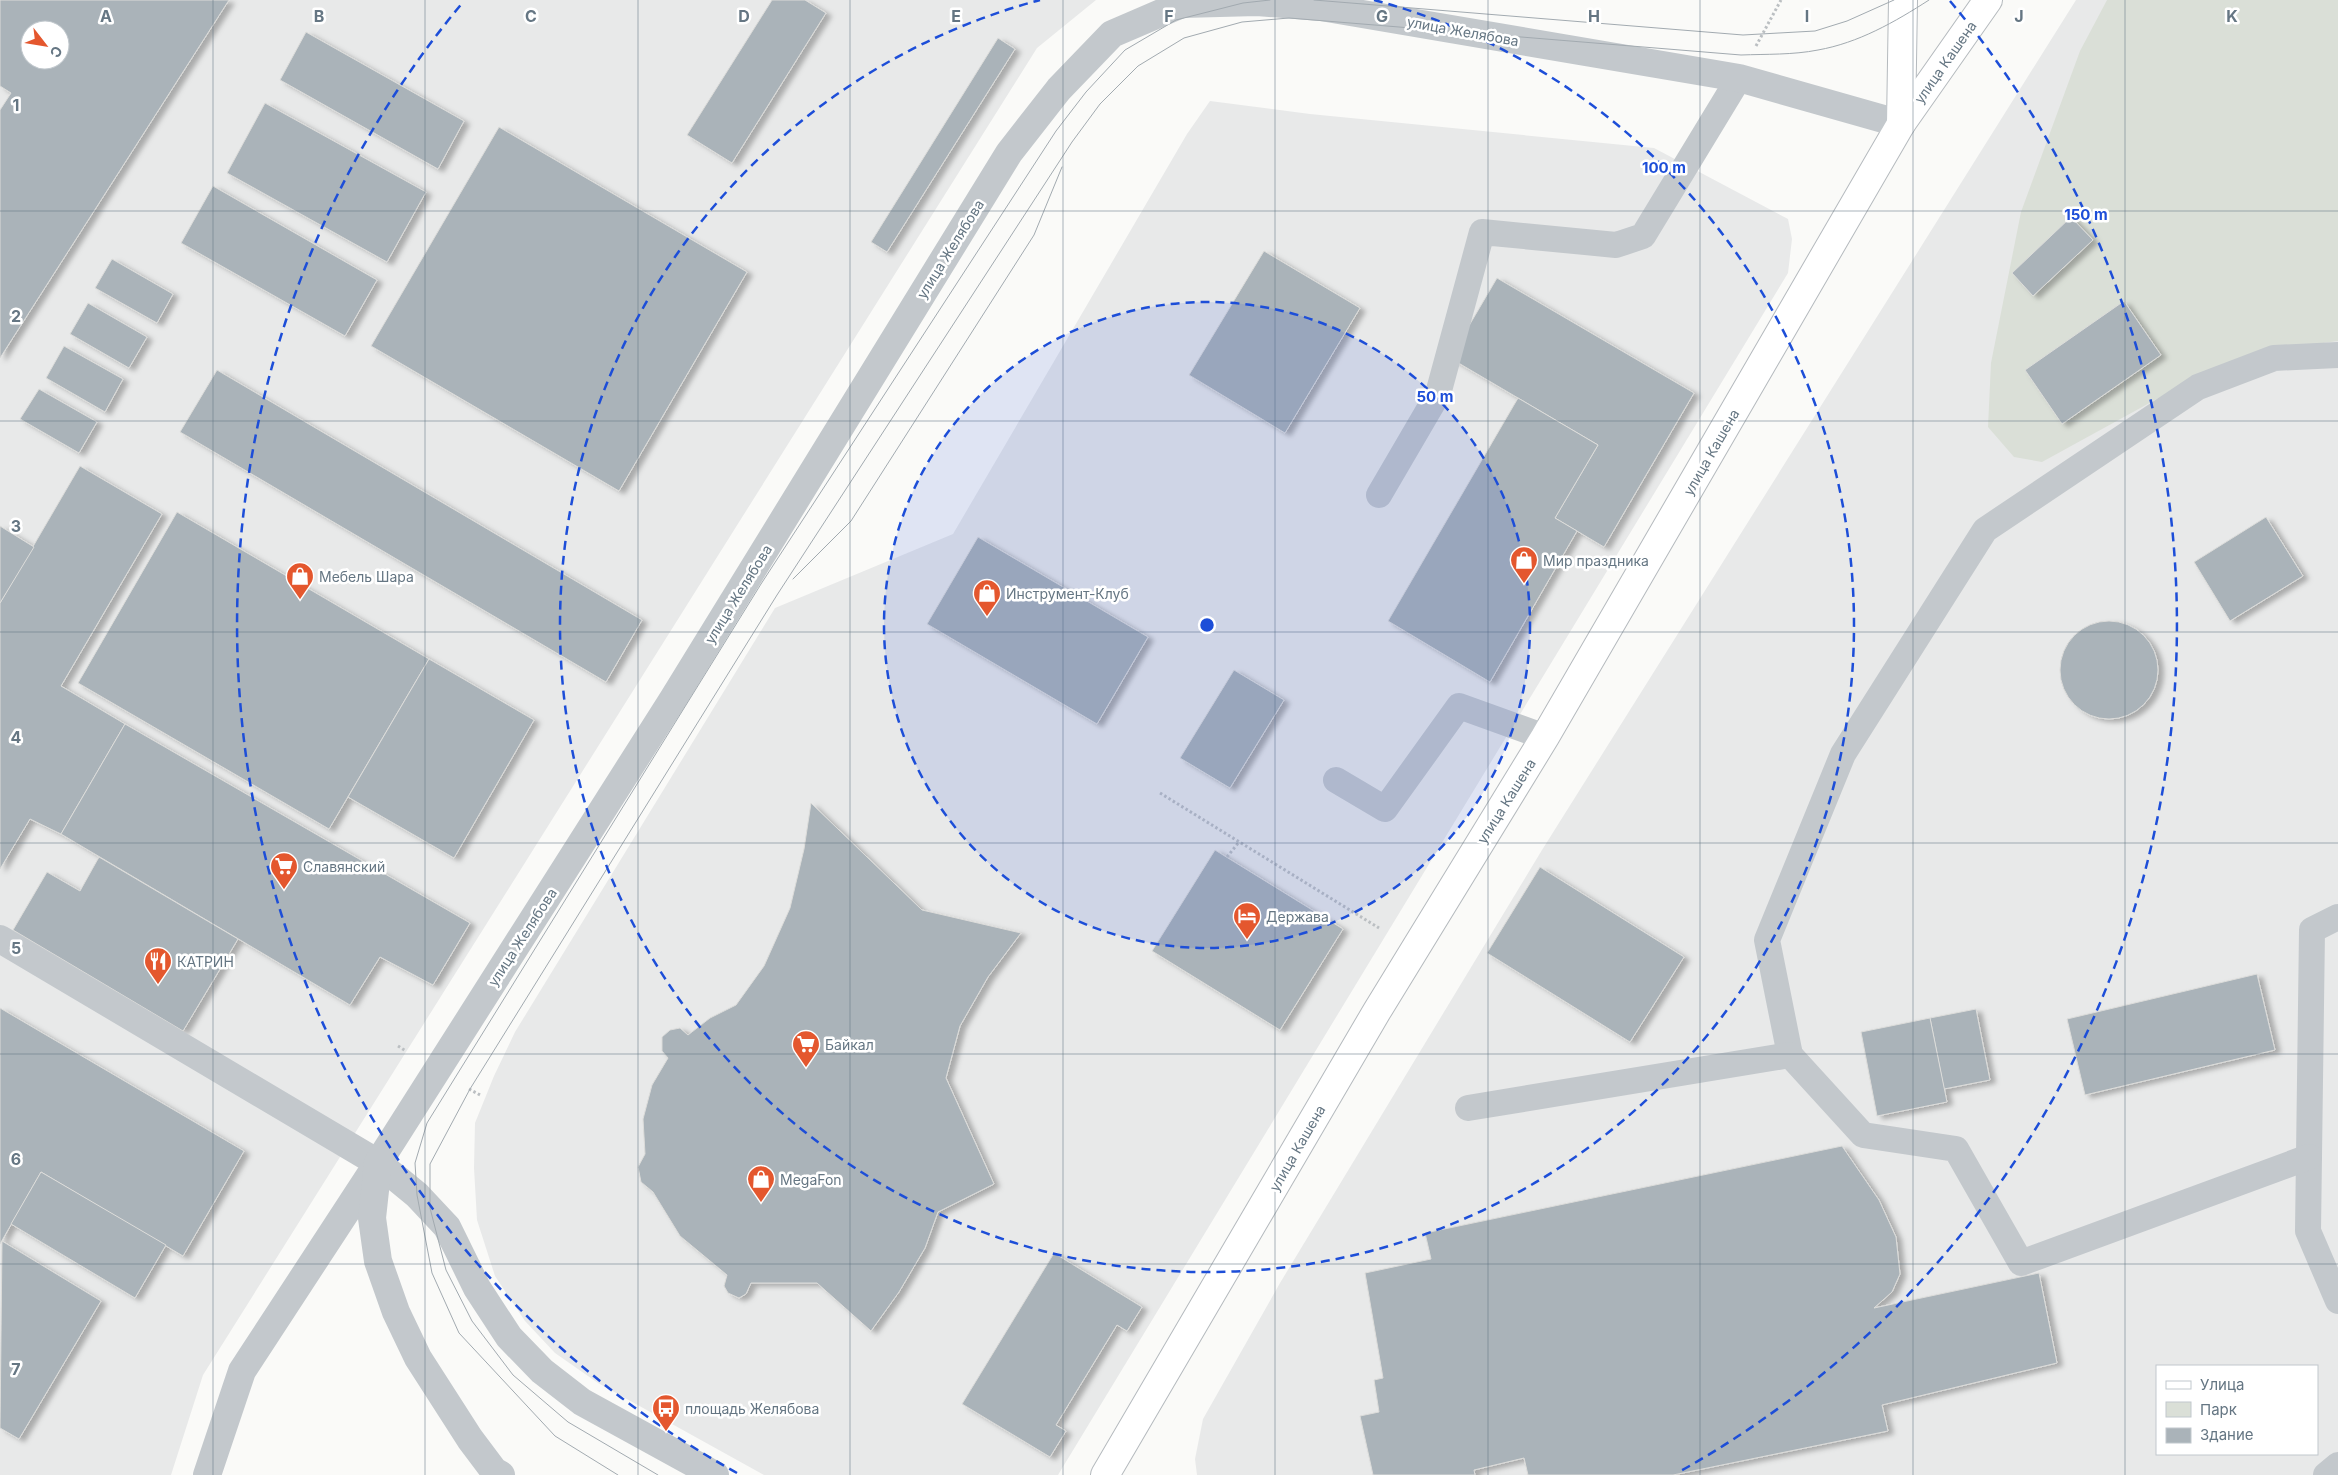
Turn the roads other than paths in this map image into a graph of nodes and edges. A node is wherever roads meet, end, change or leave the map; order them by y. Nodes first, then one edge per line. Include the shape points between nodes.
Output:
1 (1903, 0) edge
2 (1988, 0) edge
3 (1181, 2) edge
4 (1739, 78) junction
5 (1901, 124) junction
6 (2338, 355) edge
7 (1379, 495) dead end
8 (1545, 737) junction
9 (1336, 780) dead end
10 (2338, 917) edge
11 (0, 938) edge
12 (1790, 1055) junction
13 (1468, 1108) dead end
14 (2309, 1157) junction
15 (378, 1163) junction
16 (2338, 1301) edge
17 (2338, 1465) edge
18 (496, 1474) edge
19 (207, 1475) edge
20 (715, 1475) edge
21 (1105, 1475) edge
22 (2326, 1475) edge

1 - 5 main road, улица Кашена
2 - 5 main road, улица Кашена
3 - 4 street, улица Желябова via 1257,2 1321,7
3 - 15 street, улица Желябова via 1112,34 1059,89 1009,153 673,699
4 - 5 street, улица Желябова
4 - 7 lane via 1643,236 1616,245 1482,232 1438,394
5 - 8 main road, улица Кашена
6 - 12 lane via 2274,358 2198,387 1985,530 1843,754 1767,940
8 - 9 lane via 1459,706 1385,809
8 - 21 main road, улица Кашена via 1377,1011
10 - 14 lane via 2312,930
11 - 15 street
12 - 13 lane
12 - 14 lane via 1863,1135 1956,1149 2021,1263
14 - 16 lane via 2308,1231
15 - 18 street via 374,1227 378,1261 396,1312 418,1358 470,1440
15 - 19 street, улица Желябова via 242,1372
15 - 20 street via 417,1195 447,1227 477,1288 509,1338 542,1371 582,1402
17 - 22 lane

